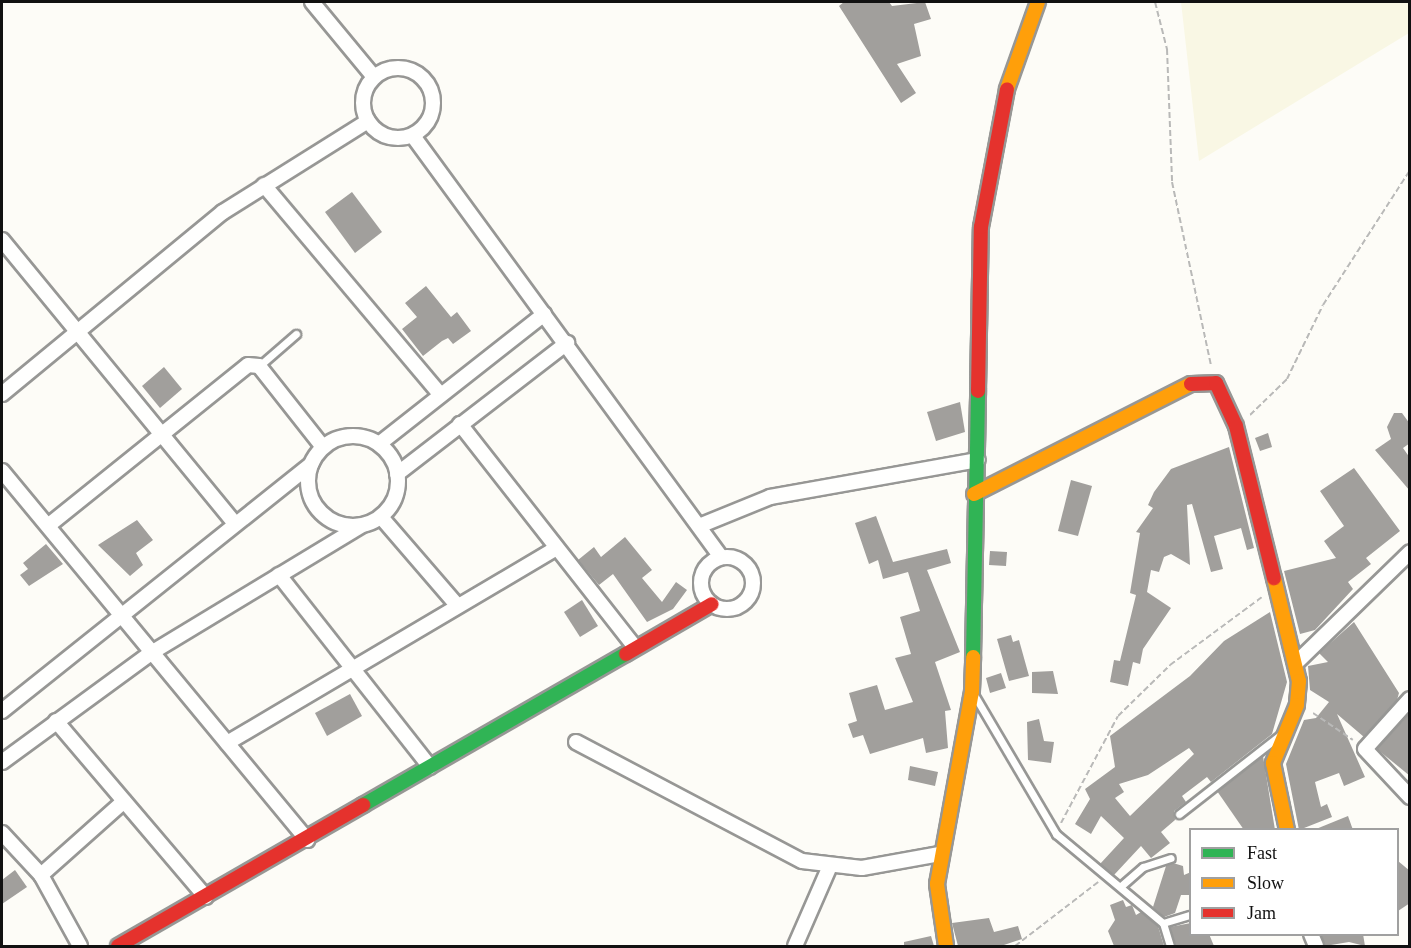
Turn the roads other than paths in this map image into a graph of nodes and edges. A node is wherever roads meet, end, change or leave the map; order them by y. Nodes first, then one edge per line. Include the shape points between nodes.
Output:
1 (312, 2) edge
2 (1038, 2) edge
3 (374, 77) junction
4 (368, 121) junction
5 (413, 136) junction
6 (264, 185) junction
7 (2, 240) edge
8 (544, 314) junction
9 (76, 331) junction
10 (297, 334) dead end
11 (567, 343) junction
12 (259, 366) junction
13 (439, 393) junction
14 (2, 394) edge
15 (460, 424) junction
16 (159, 431) junction
17 (379, 444) junction
18 (323, 447) junction
19 (978, 460) junction
20 (311, 464) junction
21 (2, 471) edge
22 (397, 474) junction
23 (974, 494) junction
24 (381, 517) junction
25 (234, 522) junction
26 (49, 525) junction
27 (361, 526) junction
28 (699, 526) junction
29 (557, 548) junction
30 (1410, 552) edge
31 (721, 557) junction
32 (279, 575) junction
33 (456, 604) junction
34 (712, 604) junction
35 (120, 614) junction
36 (634, 646) junction
37 (151, 653) junction
38 (1296, 663) junction
39 (354, 665) junction
40 (972, 691) junction
41 (1410, 699) edge
42 (2, 711) edge
43 (56, 721) junction
44 (1283, 733) junction
45 (576, 741) dead end
46 (227, 743) junction
47 (2, 762) edge
48 (430, 766) junction
49 (1410, 797) edge
50 (124, 801) junction
51 (1179, 814) dead end
52 (1287, 828) edge
53 (2, 833) edge
54 (308, 840) junction
55 (940, 854) junction
56 (1171, 858) dead end
57 (830, 866) junction
58 (41, 875) junction
59 (1121, 886) junction
60 (206, 897) junction
61 (1189, 916) edge
62 (1162, 923) junction
63 (80, 946) edge
64 (118, 946) edge
65 (795, 946) edge
66 (946, 946) edge
67 (1170, 946) edge

1 - 3 street
2 - 19 street via 1006,92 981,227 975,294
3 - 4 street via 363,98
3 - 5 street via 390,69 407,69 422,77 434,109 427,125
4 - 5 street via 380,134 396,139
4 - 6 street
5 - 8 street
6 - 9 street
6 - 13 street
7 - 9 street
8 - 11 street
8 - 13 street
9 - 14 street
9 - 16 street
10 - 12 lane
11 - 15 street
11 - 28 street
12 - 16 street via 240,368
12 - 18 street
13 - 17 street
15 - 22 street
15 - 29 street
16 - 25 street
16 - 26 street
17 - 18 street via 350,436
17 - 22 street
18 - 20 street
19 - 23 street
19 - 28 street via 770,497
20 - 25 street
20 - 27 street via 309,488 318,510 330,521
21 - 26 street
22 - 24 street via 392,505
23 - 38 street via 1199,380 1216,383 1236,426 1274,590
23 - 40 street
24 - 27 street
24 - 33 street
25 - 35 street
26 - 35 street
27 - 32 street
28 - 31 street
29 - 33 street
29 - 36 street
30 - 38 street
31 - 34 street via 702,578
31 - 34 street via 746,563 753,588 738,607
32 - 37 street
32 - 39 street
33 - 39 street
34 - 36 street
35 - 37 street
35 - 42 street
36 - 48 street
37 - 43 street
37 - 46 street
38 - 44 street via 1297,705
39 - 46 street
39 - 48 street
40 - 55 street
40 - 59 lane via 1056,834
41 - 49 street via 1365,749
43 - 47 street
43 - 50 street
44 - 51 lane
44 - 52 street via 1273,763
45 - 57 street via 773,848
46 - 54 street
48 - 54 street
50 - 58 street
50 - 60 street
53 - 58 street
54 - 60 street
55 - 57 street via 862,868
55 - 66 street via 937,911
56 - 59 lane via 1143,867
57 - 65 street
58 - 63 street
59 - 62 lane
60 - 64 street
61 - 62 lane
62 - 67 lane

